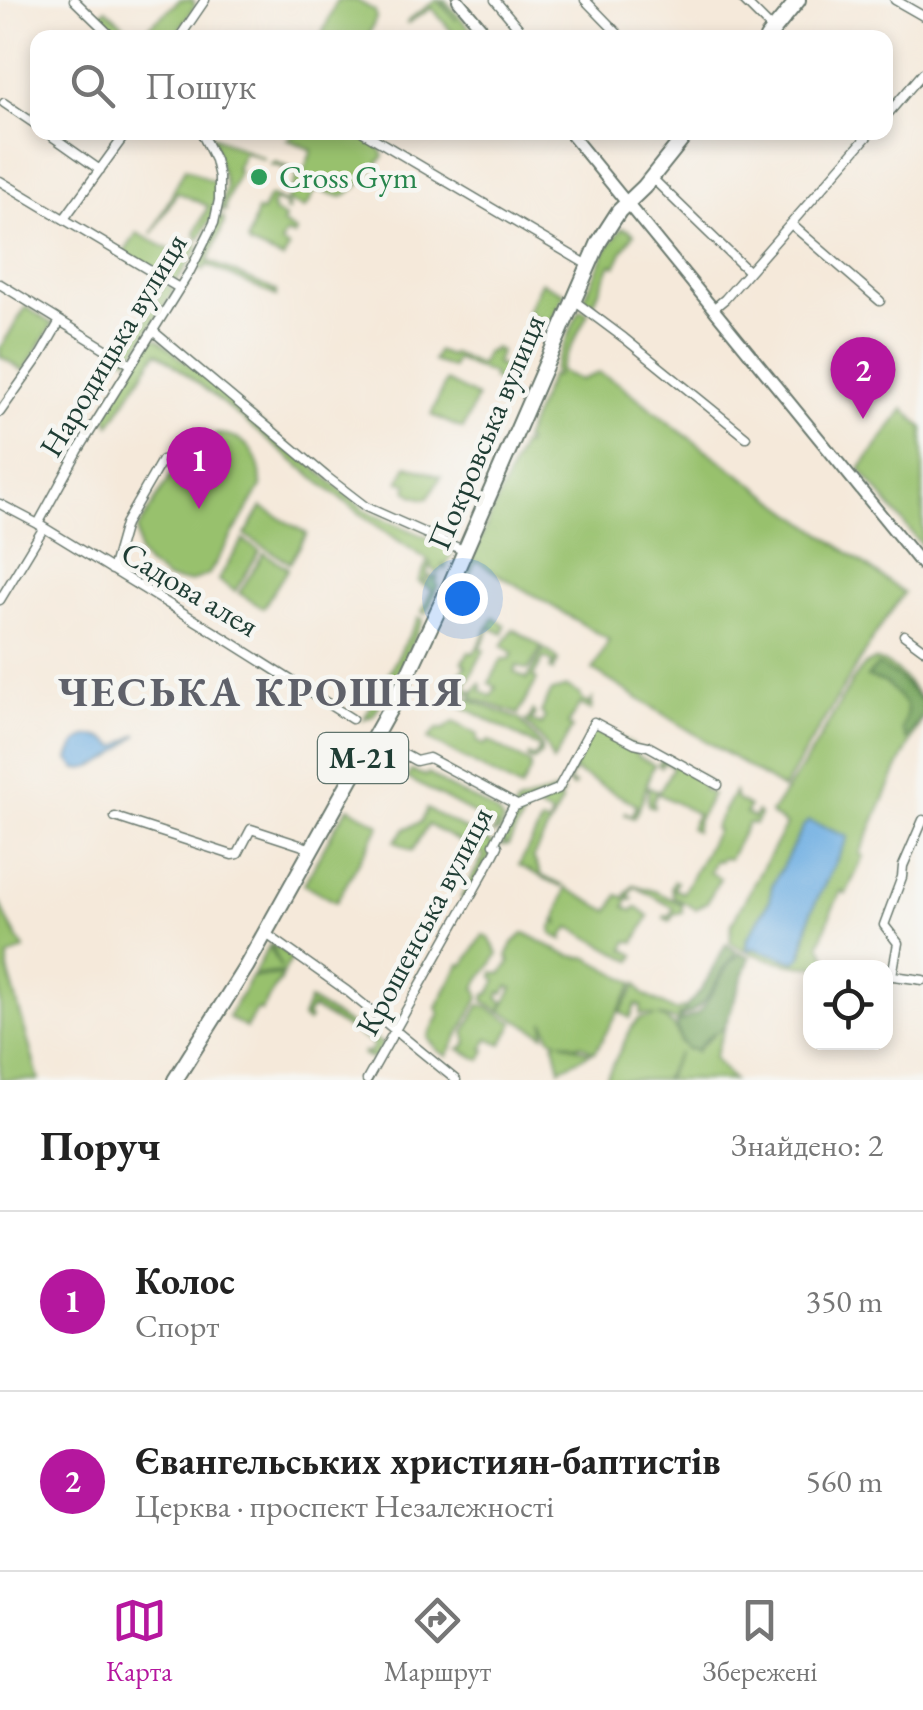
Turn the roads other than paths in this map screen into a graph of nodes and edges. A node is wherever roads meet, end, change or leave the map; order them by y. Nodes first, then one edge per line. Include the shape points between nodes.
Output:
1 (74, 0) edge
2 (205, 0) edge
3 (458, 0) edge
4 (496, 0) edge
5 (585, 0) edge
6 (743, 0) edge
7 (798, 0) edge
8 (895, 0) edge
9 (923, 16) edge
10 (105, 30) edge
11 (184, 30) edge
12 (483, 30) edge
13 (520, 30) edge
14 (614, 30) edge
15 (767, 30) edge
16 (773, 30) edge
17 (923, 73) edge
18 (4, 103) dead end
19 (893, 108) edge
20 (30, 121) edge
21 (57, 140) edge
22 (121, 140) edge
23 (205, 140) edge
24 (376, 140) edge
25 (576, 140) edge
26 (682, 140) edge
27 (864, 140) edge
28 (100, 170) junction
29 (652, 178) junction
30 (0, 181) edge
31 (626, 203) junction
32 (64, 219) junction
33 (791, 224) junction
34 (588, 266) junction
35 (748, 271) junction
36 (0, 284) edge
37 (179, 288) junction
38 (573, 300) junction
39 (880, 301) dead end
40 (713, 309) junction
41 (60, 321) junction
42 (153, 331) junction
43 (130, 364) junction
44 (0, 412) edge
45 (746, 437) dead end
46 (162, 460) dead end
47 (0, 504) edge
48 (40, 526) junction
49 (465, 550) junction
50 (923, 566) edge
51 (112, 570) junction
52 (0, 600) edge
53 (904, 634) dead end
54 (923, 649) edge
55 (352, 720) dead end
56 (374, 738) junction
57 (718, 785) dead end
58 (515, 804) junction
59 (115, 817) dead end
60 (923, 820) edge
61 (308, 848) junction
62 (265, 933) junction
63 (893, 961) edge
64 (893, 976) edge
65 (923, 980) edge
66 (395, 1030) junction
67 (175, 1080) edge
68 (367, 1080) edge
69 (456, 1080) edge

1 - 10 street
2 - 11 street
3 - 12 main road
4 - 13 street
5 - 14 street
6 - 15 street
7 - 16 highway
8 - 9 street
17 - 19 street
18 - 20 street
21 - 28 street
22 - 28 street
23 - 37 street, Народицька вулиця via 217,168 219,200
24 - 34 street
25 - 31 main road
26 - 29 highway, Покровська вулиця / М-21
27 - 33 street
28 - 32 street
29 - 31 highway, Покровська вулиця / М-21
29 - 35 street
30 - 32 street
31 - 34 highway, Покровська вулиця / М-21
31 - 40 main road
32 - 37 street
33 - 35 street
33 - 39 street
34 - 38 highway, Покровська вулиця / М-21
35 - 40 street
36 - 41 street
37 - 42 street, Народицька вулиця
38 - 45 street
38 - 49 highway, Покровська вулиця / М-21
40 - 50 main road
41 - 43 street
41 - 44 street
42 - 43 street, Народицька вулиця
42 - 49 street via 366,507
43 - 48 street, Народицька вулиця
46 - 51 street via 126,524
47 - 48 street, Садова алея
48 - 51 street, Садова алея
48 - 52 street, Народицька вулиця
49 - 56 highway, Покровська вулиця / М-21
51 - 55 street, Садова алея
53 - 54 street
56 - 58 street via 416,760 429,758
56 - 61 highway, Покровська вулиця / М-21
57 - 58 street, Крошенська вулиця via 594,722 558,789
58 - 66 street, Крошенська вулиця
59 - 61 street via 232,855 252,830
60 - 63 street via 884,924 898,943
61 - 62 highway, Покровська вулиця / М-21
62 - 66 street
62 - 67 highway, Покровська вулиця / М-21
64 - 65 street
66 - 68 street, Крошенська вулиця
66 - 69 street

